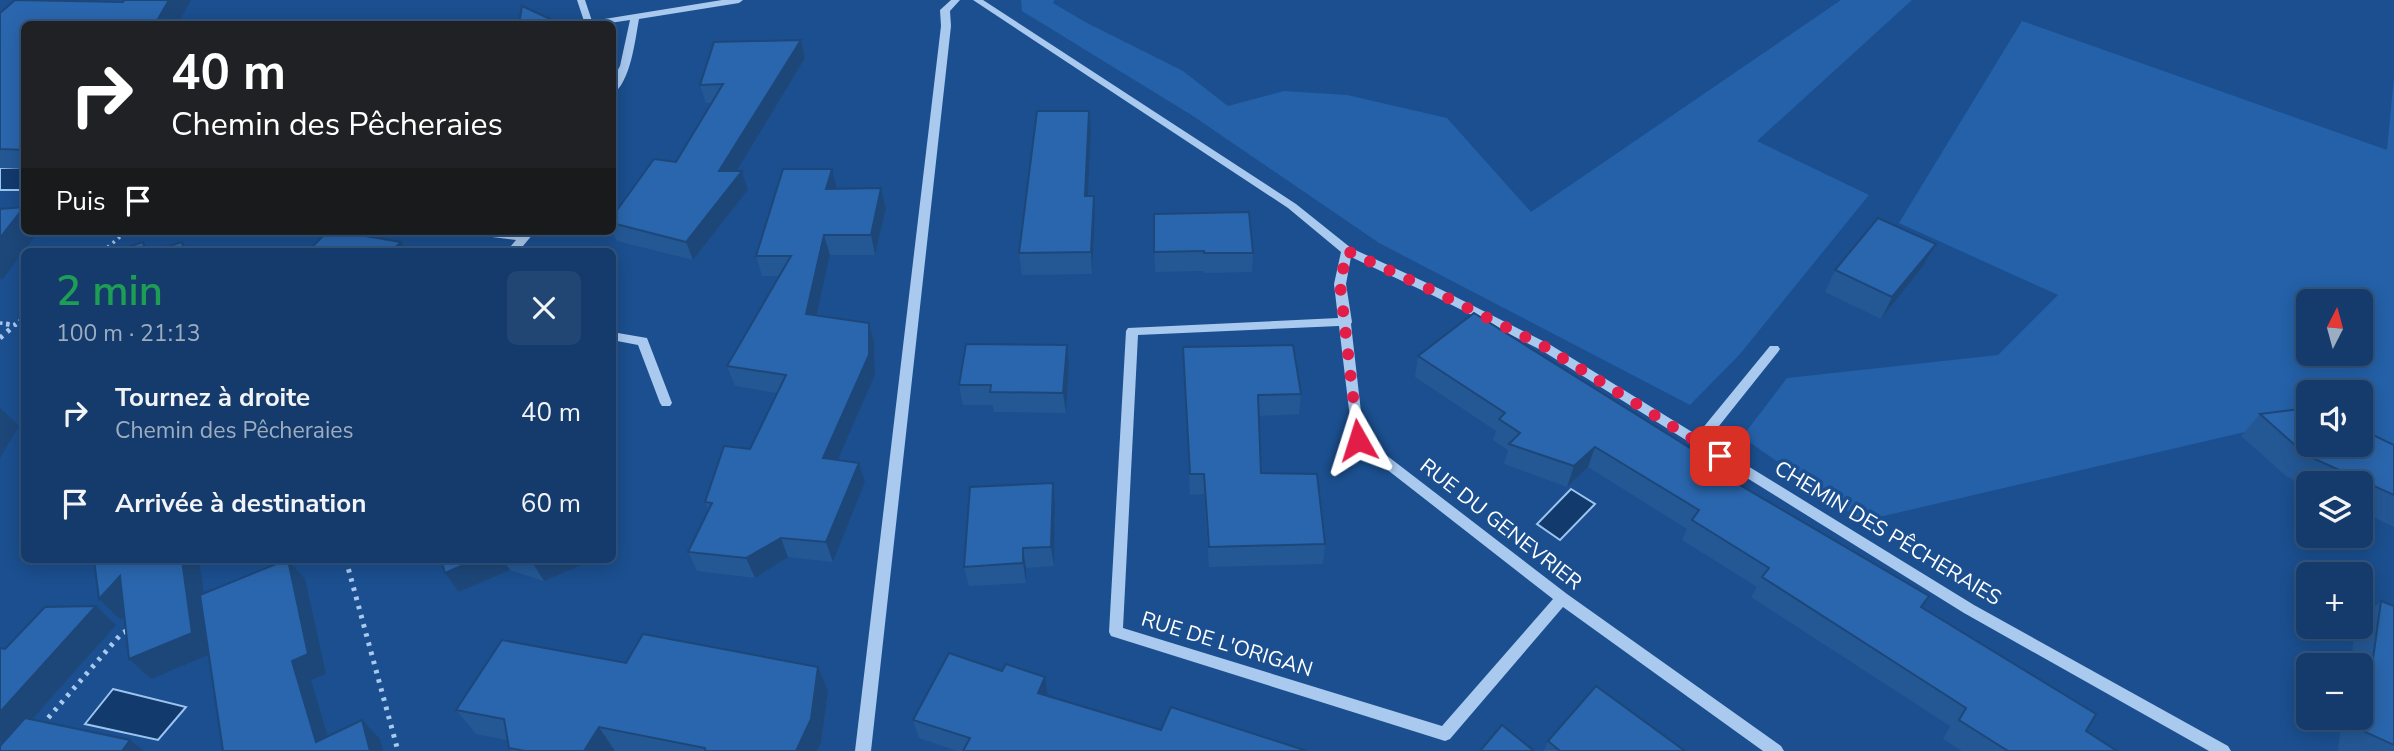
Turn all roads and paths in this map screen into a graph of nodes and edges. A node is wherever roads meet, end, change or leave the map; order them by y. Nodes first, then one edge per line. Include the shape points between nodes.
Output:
1 (581, 0) edge
2 (739, 0) edge
3 (956, 0) edge
4 (977, 0) edge
5 (635, 18) junction
6 (588, 21) edge
7 (612, 21) edge
8 (616, 84) edge
9 (122, 235) edge
10 (107, 248) edge
11 (1347, 251) junction
12 (21, 320) edge
13 (1346, 322) junction
14 (0, 323) edge
15 (15, 325) junction
16 (616, 337) edge
17 (0, 338) edge
18 (1774, 349) dead end
19 (666, 403) dead end
20 (1698, 442) junction
21 (347, 563) edge
22 (1562, 598) junction
23 (135, 628) edge
24 (36, 731) edge
25 (398, 751) edge
26 (863, 751) edge
27 (1776, 751) edge
28 (2223, 751) edge

1 - 6 street
2 - 5 street
3 - 26 street via 945,10
4 - 11 street, CHEMIN DES PÊCHERAIES via 1292,206
5 - 7 street
5 - 8 street via 625,66
9 - 10 path
11 - 13 street, RUE DU GENEVRIER via 1340,284
11 - 20 street, CHEMIN DES PÊCHERAIES via 1545,347
12 - 15 path
13 - 22 street, RUE DU GENEVRIER via 1358,440
13 - 22 street, RUE DE L'ORIGAN via 1132,331 1116,632 1445,734
14 - 15 path
15 - 17 path
16 - 19 street via 643,341
18 - 20 street
20 - 28 street, CHEMIN DES PÊCHERAIES via 1969,609
21 - 25 path
22 - 27 street, RUE DU GENEVRIER
23 - 24 path via 122,633

